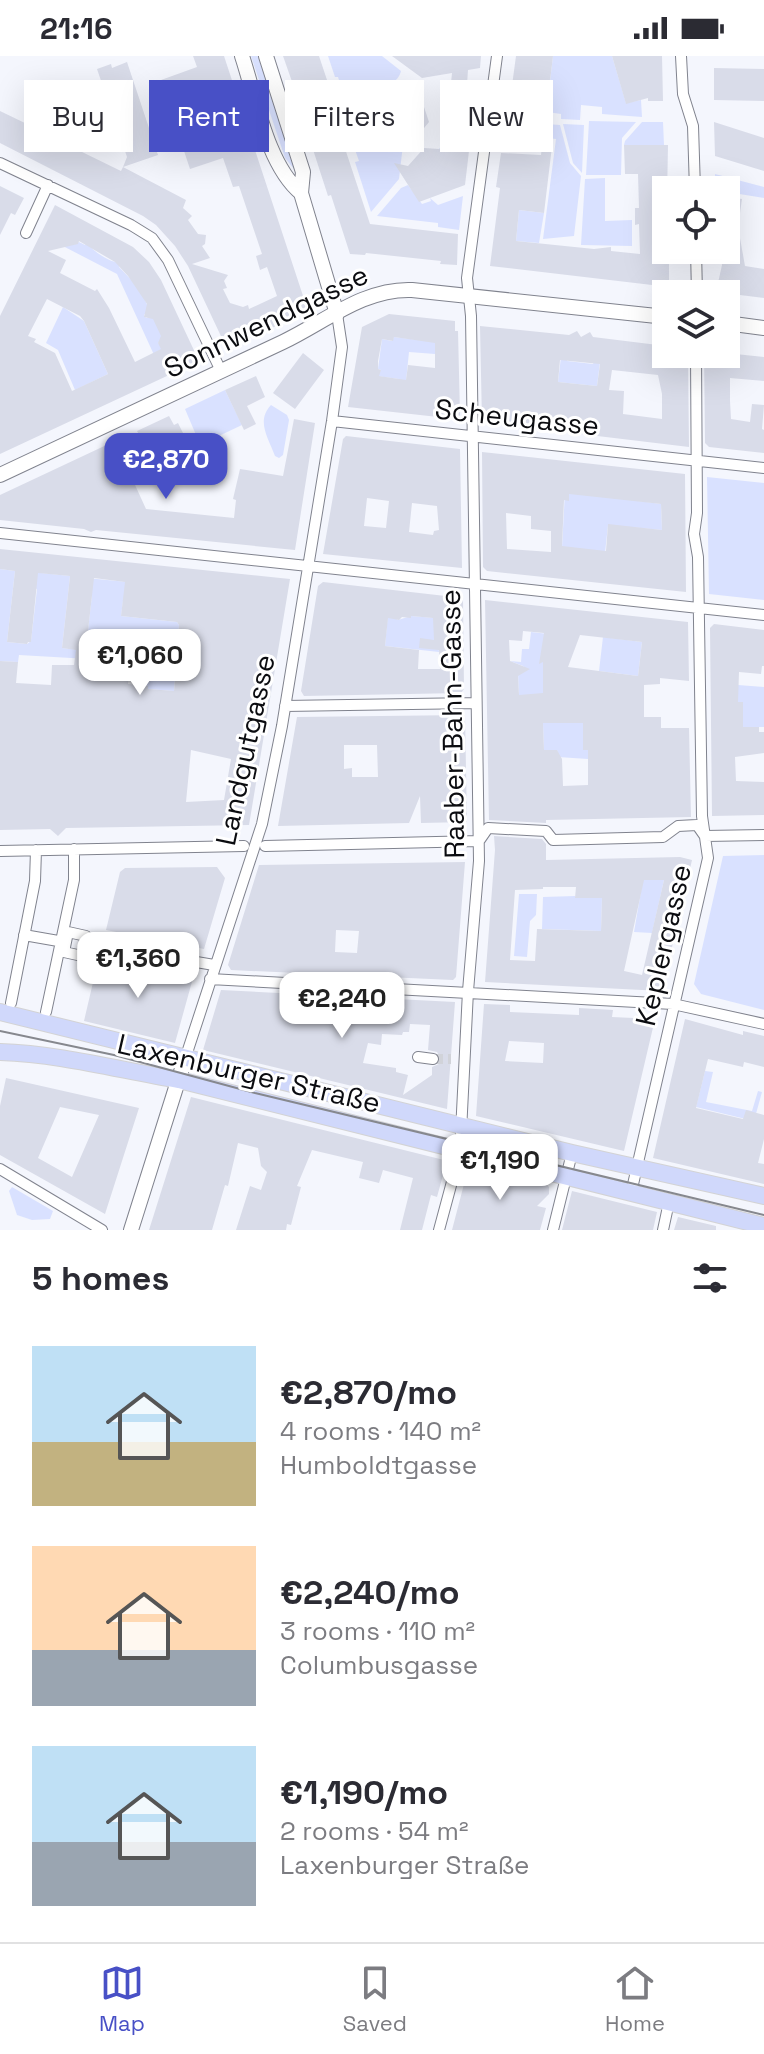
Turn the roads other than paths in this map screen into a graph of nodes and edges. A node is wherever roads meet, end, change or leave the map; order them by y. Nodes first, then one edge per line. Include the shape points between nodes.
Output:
1 (242, 56) edge
2 (266, 56) edge
3 (497, 56) edge
4 (681, 56) edge
5 (0, 163) edge
6 (695, 176) edge
7 (48, 185) junction
8 (301, 193) junction
9 (26, 233) dead end
10 (469, 295) junction
11 (337, 314) junction
12 (652, 315) edge
13 (740, 325) edge
14 (764, 328) edge
15 (696, 368) edge
16 (221, 371) junction
17 (332, 421) junction
18 (472, 436) junction
19 (696, 460) junction
20 (764, 468) edge
21 (0, 475) edge
22 (0, 533) edge
23 (307, 566) junction
24 (473, 583) junction
25 (699, 608) junction
26 (764, 615) edge
27 (475, 703) junction
28 (285, 706) junction
29 (764, 835) edge
30 (705, 836) junction
31 (479, 841) junction
32 (244, 846) dead end
33 (265, 846) dead end
34 (74, 849) junction
35 (36, 850) junction
36 (0, 851) edge
37 (24, 935) junction
38 (63, 942) junction
39 (214, 965) junction
40 (210, 979) junction
41 (468, 991) junction
42 (673, 1004) junction
43 (5, 1008) edge
44 (46, 1012) dead end
45 (764, 1024) edge
46 (0, 1052) edge
47 (418, 1057) dead end
48 (185, 1059) junction
49 (433, 1059) tunnel mouth
50 (451, 1059) tunnel mouth
51 (464, 1060) junction
52 (179, 1080) junction
53 (461, 1126) junction
54 (460, 1152) junction
55 (572, 1153) junction
56 (637, 1167) junction
57 (0, 1169) edge
58 (567, 1177) junction
59 (631, 1193) junction
60 (764, 1196) edge
61 (669, 1202) junction
62 (764, 1226) edge
63 (102, 1230) edge
64 (131, 1230) edge
65 (439, 1230) edge
66 (553, 1230) edge
67 (663, 1230) edge

1 - 8 main road via 277,166
2 - 8 main road via 303,172
3 - 10 street, Raaber-Bahn-Gasse
4 - 6 street
5 - 7 street
7 - 9 street
7 - 16 street via 152,238 168,260
8 - 11 main road
10 - 11 main road, Sonnwendgasse via 393,290 361,299
10 - 12 main road, Sonnwendgasse
10 - 18 street, Raaber-Bahn-Gasse
11 - 16 main road, Sonnwendgasse
11 - 17 street, Landgutgasse via 342,347
13 - 14 main road
15 - 19 street
16 - 21 main road, Sonnwendgasse
17 - 18 street, Scheugasse
17 - 23 street, Landgutgasse
18 - 19 street, Scheugasse
18 - 24 street, Raaber-Bahn-Gasse
19 - 20 street, Scheugasse
19 - 25 street, Keplergasse
22 - 23 street
23 - 24 street
23 - 28 street, Landgutgasse
24 - 25 street
24 - 27 street, Raaber-Bahn-Gasse
25 - 26 street
25 - 30 street, Keplergasse
27 - 28 street
27 - 31 street, Raaber-Bahn-Gasse
28 - 39 street, Landgutgasse via 262,824
29 - 30 street
30 - 31 street via 697,825 678,826 663,837 553,840 546,831 488,828
30 - 42 street, Keplergasse via 708,858
31 - 33 street
31 - 41 street, Raaber-Bahn-Gasse
32 - 34 street
34 - 35 street
34 - 38 street
35 - 36 street
35 - 37 street
37 - 38 street
37 - 43 street
38 - 39 street via 64,952 82,956 85,943
38 - 44 street
39 - 40 street, Landgutgasse
40 - 41 street
40 - 48 street, Landgutgasse
41 - 42 street
41 - 51 street, Raaber-Bahn-Gasse
42 - 45 street
42 - 56 street, Keplergasse
43 - 48 main road, Laxenburger Straße
46 - 52 main road, Laxenburger Straße via 58,1055
47 - 49 street
48 - 52 main road, Landgutgasse
48 - 53 main road, Laxenburger Straße
50 - 51 street
51 - 53 street, Raaber-Bahn-Gasse
52 - 54 main road, Laxenburger Straße
52 - 64 main road, Landgutgasse
53 - 54 street, Raaber-Bahn-Gasse
53 - 55 main road, Laxenburger Straße
54 - 58 main road, Laxenburger Straße
54 - 65 street, Raaber-Bahn-Gasse
55 - 56 main road, Laxenburger Straße
55 - 58 street
56 - 59 street, Keplergasse
56 - 60 main road, Laxenburger Straße
57 - 63 street
58 - 59 main road, Laxenburger Straße
58 - 66 street
59 - 61 main road, Laxenburger Straße
61 - 62 main road, Laxenburger Straße
61 - 67 street

